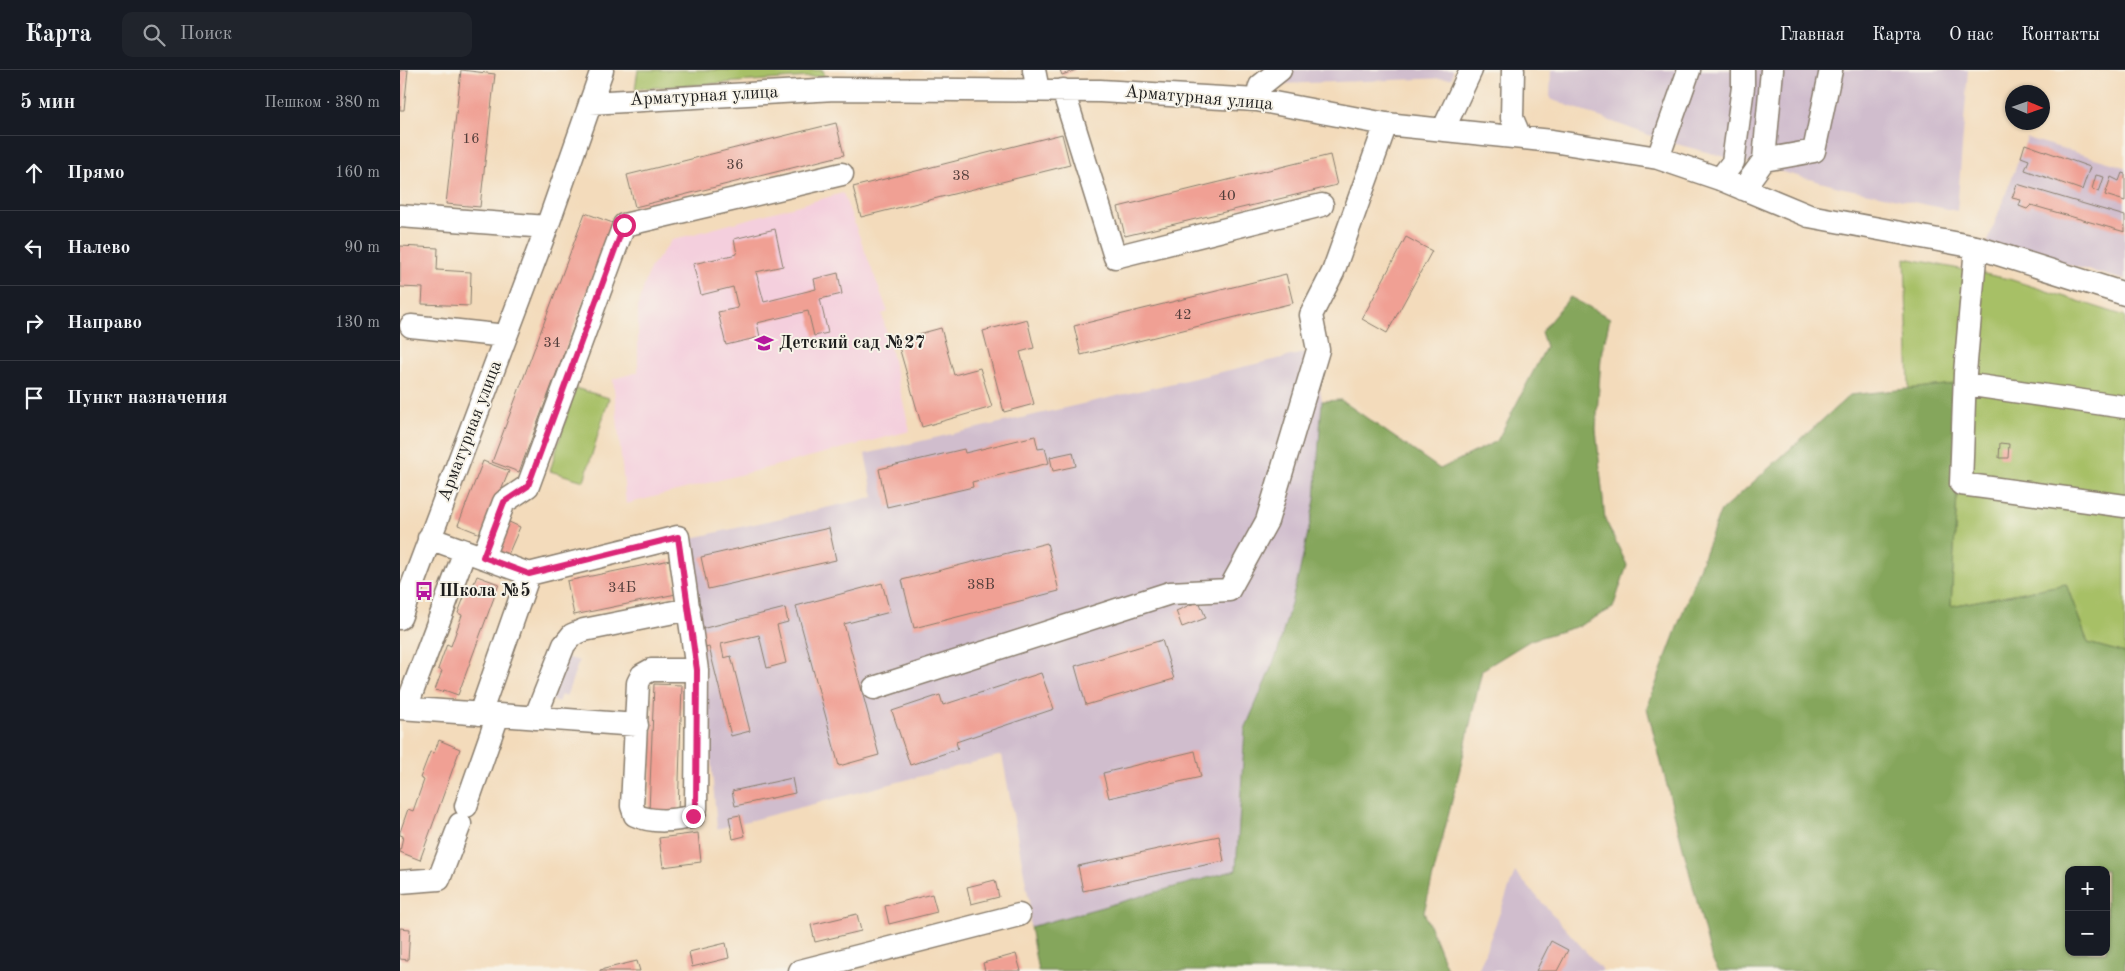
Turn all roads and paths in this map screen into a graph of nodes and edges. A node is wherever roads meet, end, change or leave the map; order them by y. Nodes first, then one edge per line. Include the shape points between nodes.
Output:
1 (602, 70) edge
2 (1249, 70) edge
3 (1280, 70) edge
4 (1471, 70) edge
5 (1513, 70) edge
6 (1689, 70) edge
7 (1743, 70) edge
8 (1772, 70) edge
9 (1831, 70) edge
10 (833, 80) edge
11 (1036, 80) edge
12 (1063, 90) junction
13 (1257, 100) junction
14 (590, 103) junction
15 (1386, 124) junction
16 (1443, 130) junction
17 (1520, 137) junction
18 (1658, 158) junction
19 (1764, 160) junction
20 (842, 174) dead end
21 (1720, 179) junction
22 (1743, 189) junction
23 (1322, 205) dead end
24 (400, 216) edge
25 (547, 227) junction
26 (1976, 247) junction
27 (2125, 294) edge
28 (411, 326) dead end
29 (506, 336) junction
30 (1965, 384) junction
31 (2125, 407) edge
32 (2125, 506) edge
33 (429, 538) junction
34 (474, 554) junction
35 (529, 574) junction
36 (689, 609) junction
37 (400, 618) edge
38 (697, 670) junction
39 (874, 688) dead end
40 (403, 708) edge
41 (489, 714) junction
42 (535, 718) junction
43 (637, 725) junction
44 (400, 882) edge
45 (1018, 915) dead end
46 (800, 971) edge

1 - 14 street, Арматурная улица
2 - 13 street
3 - 13 street via 1260,86
4 - 16 street
5 - 17 street via 1512,118
6 - 18 street
7 - 21 street via 1733,162
8 - 19 street
9 - 19 street via 1814,151
10 - 11 street, Арматурная улица
10 - 14 street, Арматурная улица
11 - 12 street, Арматурная улица
12 - 13 street, Арматурная улица
12 - 23 street via 1115,258
13 - 15 street, Арматурная улица
14 - 25 street, Арматурная улица
15 - 16 street, Арматурная улица
15 - 39 street via 1333,272 1311,315 1318,350 1267,521 1229,590 1170,593
16 - 17 street, Арматурная улица
17 - 18 street, Арматурная улица
18 - 21 street, Арматурная улица
19 - 22 street
20 - 34 street via 624,225 528,486 504,502
21 - 22 street, Арматурная улица
22 - 26 street, Арматурная улица via 1809,216
24 - 25 street
25 - 29 street, Арматурная улица
26 - 27 street, Арматурная улица
26 - 30 street
28 - 29 street
29 - 33 street, Арматурная улица
30 - 31 street
30 - 32 street via 1961,484
33 - 34 street
33 - 37 street, Арматурная улица
34 - 35 street
34 - 40 street
35 - 36 street via 678,537
35 - 41 street
36 - 38 street
36 - 42 street via 572,634 564,645
38 - 43 street via 651,670 642,675 638,683
38 - 43 street via 696,808 693,816 644,820 636,815 632,806
40 - 41 street
41 - 42 street
41 - 44 street via 463,815 439,879
42 - 43 street
45 - 46 street

